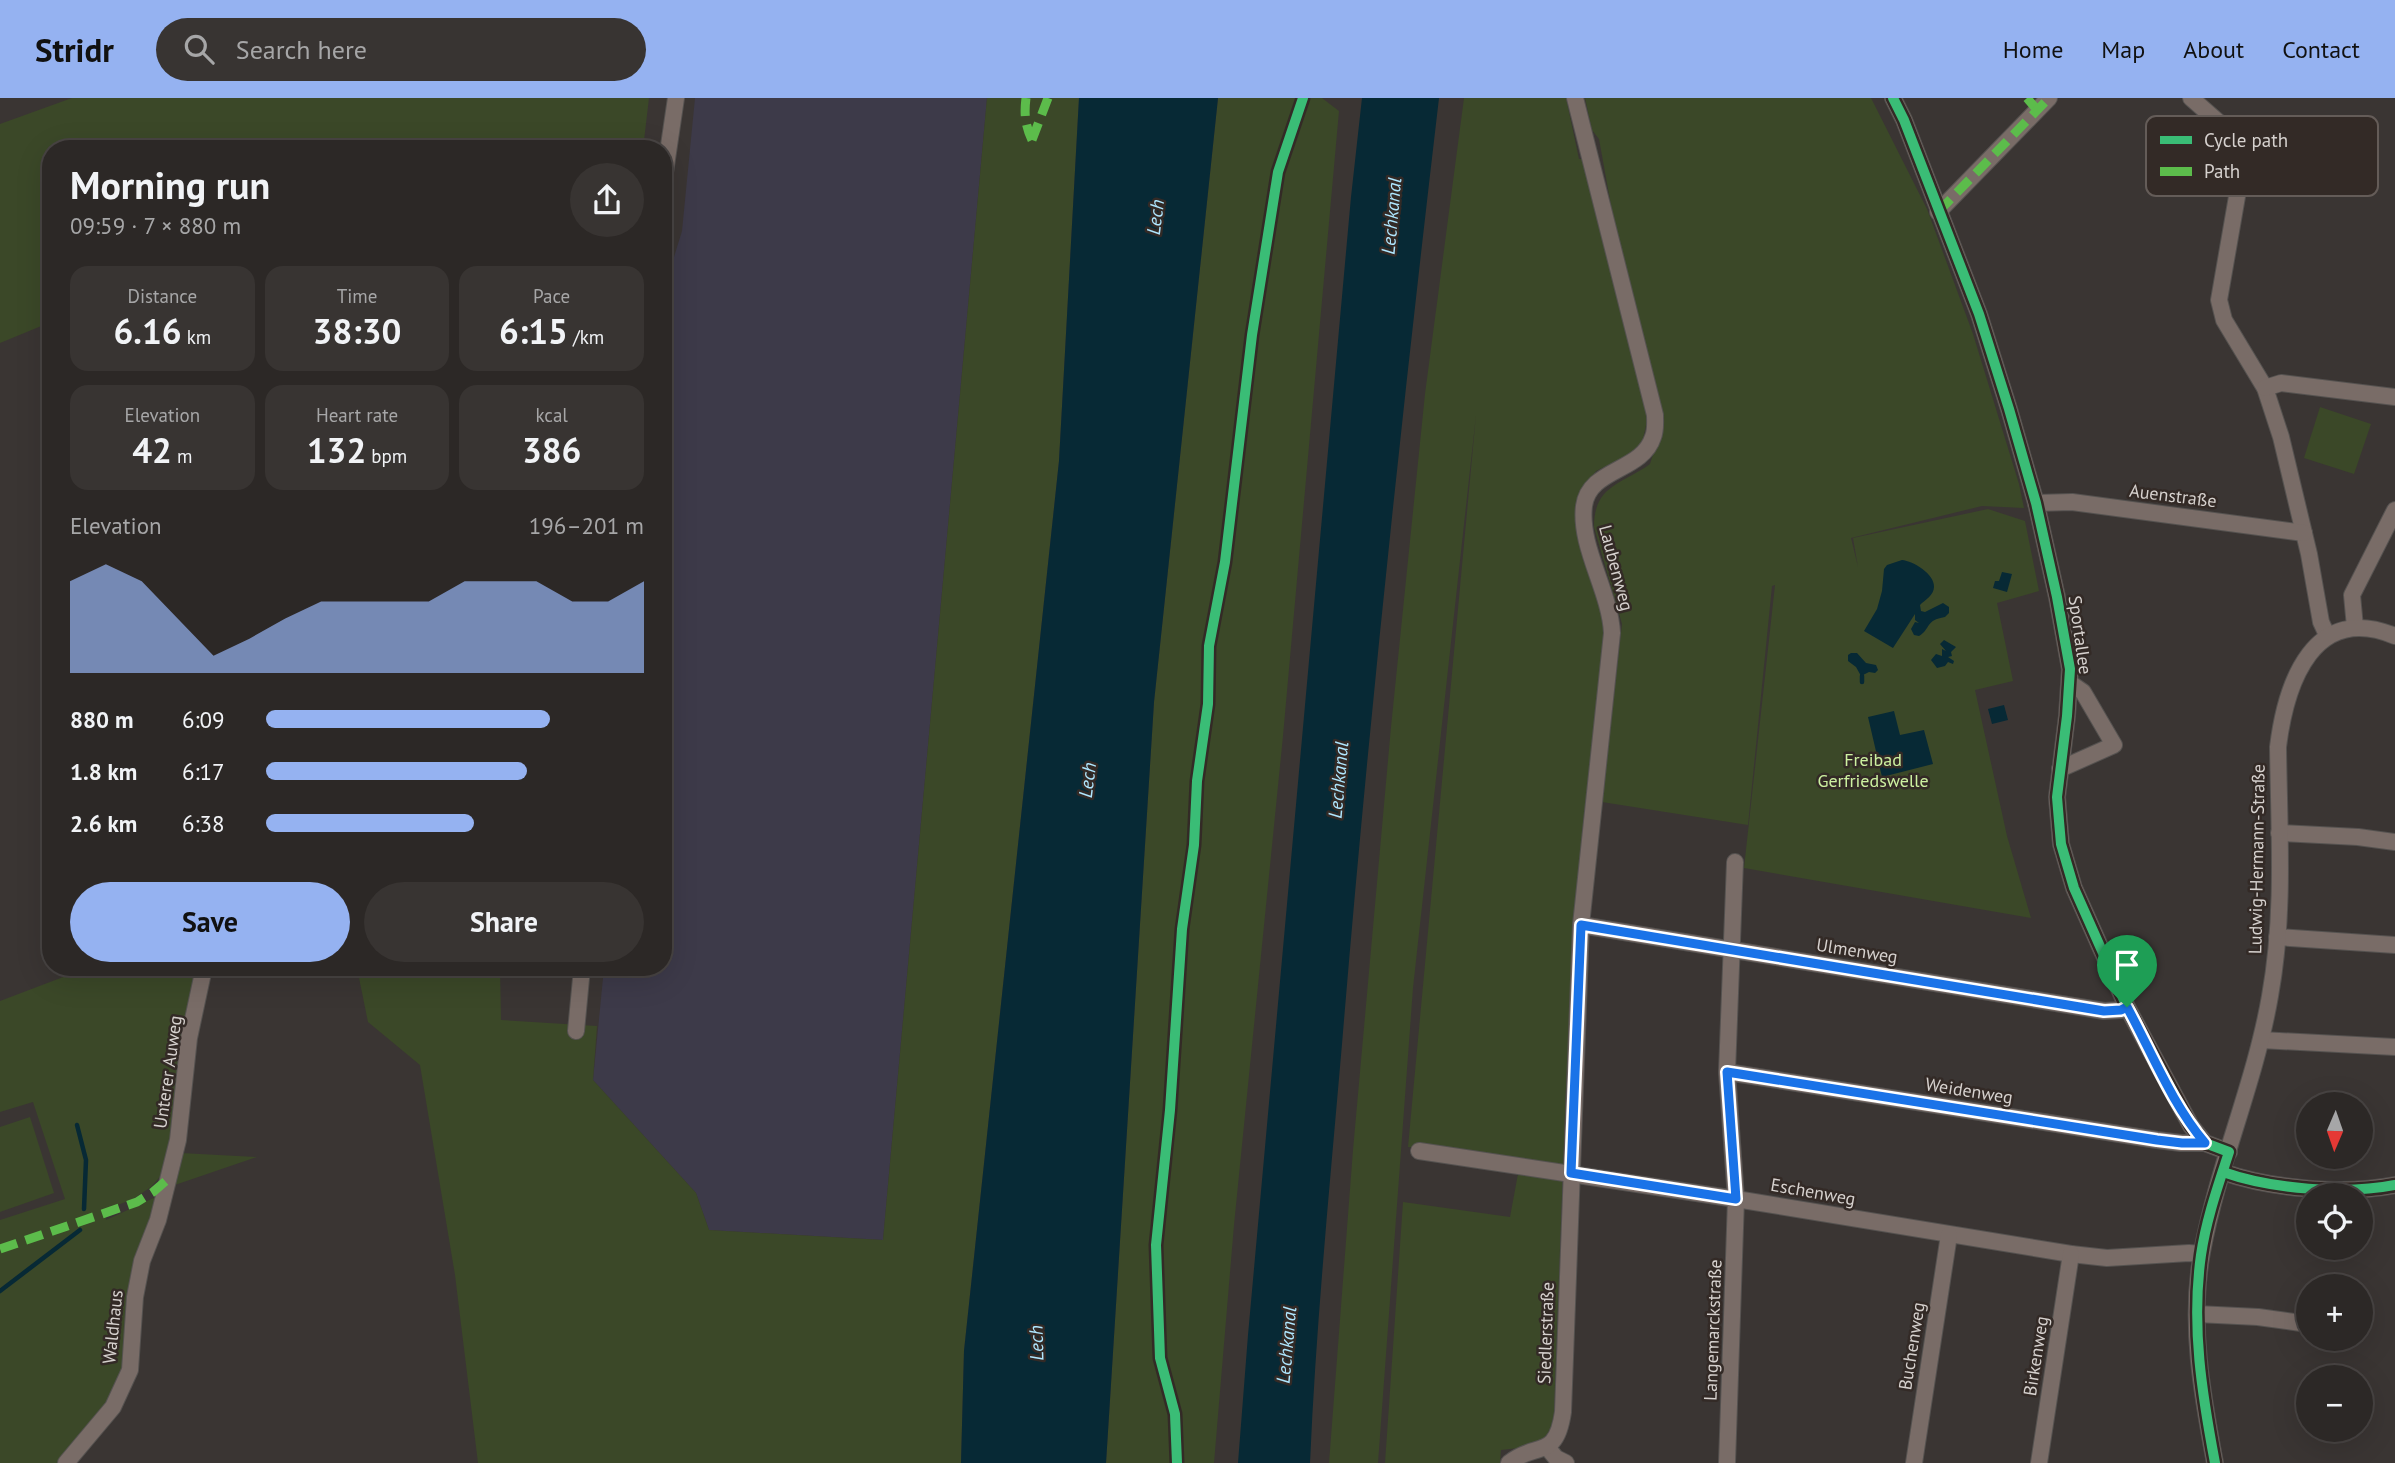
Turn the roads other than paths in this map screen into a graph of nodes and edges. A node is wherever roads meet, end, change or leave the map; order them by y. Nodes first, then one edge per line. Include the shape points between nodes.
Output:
1 (676, 98) edge
2 (1575, 98) edge
3 (1893, 98) edge
4 (2027, 98) edge
5 (2049, 98) edge
6 (2191, 98) edge
7 (2038, 111) junction
8 (2212, 116) edge
9 (670, 140) edge
10 (2237, 196) edge
11 (1938, 212) junction
12 (2265, 388) junction
13 (2395, 397) edge
14 (2036, 503) junction
15 (2395, 510) edge
16 (2304, 533) junction
17 (2356, 627) junction
18 (2327, 635) junction
19 (2395, 636) edge
20 (2070, 683) junction
21 (2060, 769) junction
22 (2279, 833) junction
23 (2395, 842) edge
24 (1735, 862) dead end
25 (1581, 925) junction
26 (2277, 936) junction
27 (2395, 945) edge
28 (1730, 950) junction
29 (202, 976) edge
30 (581, 976) edge
31 (2127, 1007) junction
32 (576, 1031) dead end
33 (2262, 1040) junction
34 (2395, 1047) edge
35 (1727, 1072) junction
36 (2205, 1143) junction
37 (1419, 1151) dead end
38 (2229, 1152) junction
39 (2223, 1172) junction
40 (1571, 1173) junction
41 (167, 1180) joint
42 (2395, 1185) edge
43 (1736, 1199) junction
44 (1949, 1235) junction
45 (2071, 1254) junction
46 (2202, 1254) junction
47 (2197, 1314) junction
48 (2296, 1322) edge
49 (1547, 1447) junction
50 (66, 1463) edge
51 (1509, 1463) edge
52 (1566, 1463) edge
53 (1727, 1463) edge
54 (1914, 1463) edge
55 (2039, 1463) edge
56 (2215, 1463) edge

1 - 9 street
2 - 25 street, Laubenweg via 1655,415 1647,450 1602,478 1584,505 1587,539 1612,633
3 - 11 street, Sportallee
4 - 7 street
5 - 7 street
6 - 8 street
7 - 11 street
10 - 12 street via 2219,300 2224,320
11 - 14 street, Sportallee via 1982,325
12 - 13 street via 2281,383
12 - 16 street via 2291,471
14 - 16 street, Auenstraße via 2072,502
14 - 20 street, Sportallee
15 - 17 street via 2353,595
16 - 18 street
17 - 18 street
17 - 19 street
18 - 22 street, Ludwig-Hermann-Straße via 2307,655 2281,725
20 - 21 street, Sportallee
20 - 21 street, Sportallee via 2083,692 2114,745
21 - 31 street, Sportallee via 2057,797 2062,844 2074,888
22 - 23 street
22 - 26 street, Ludwig-Hermann-Straße
24 - 28 street, Langemarckstraße
25 - 28 street, Ulmenweg
25 - 40 street, Laubenweg
26 - 27 street
26 - 33 street, Ludwig-Hermann-Straße
28 - 31 street, Ulmenweg via 2104,1011
28 - 35 street, Langemarckstraße
29 - 41 street, Unterer Auweg via 189,1038 178,1140
30 - 32 street
31 - 36 street, Sportallee via 2176,1101
33 - 34 street
33 - 38 street, Ludwig-Hermann-Straße
35 - 36 street, Weidenweg via 2157,1140
35 - 43 street, Langemarckstraße
36 - 38 street
37 - 40 street, Eschenweg
38 - 39 street, Ludwig-Hermann-Straße
39 - 42 street via 2242,1179 2323,1190
39 - 46 street, Ludwig-Hermann-Straße
40 - 43 street, Eschenweg
40 - 49 street, Siedlerstraße via 1563,1412 1560,1427
41 - 50 street, Waldhaus via 142,1261 130,1370 113,1408
43 - 44 street, Eschenweg
43 - 53 street, Langemarckstraße
44 - 45 street, Eschenweg
44 - 54 street, Buchenweg
45 - 46 street, Eschenweg via 2106,1258
45 - 55 street, Birkenweg
46 - 47 street, Ludwig-Hermann-Straße
47 - 48 street
47 - 56 street, Ludwig-Hermann-Straße via 2202,1396
49 - 51 street
49 - 52 street

